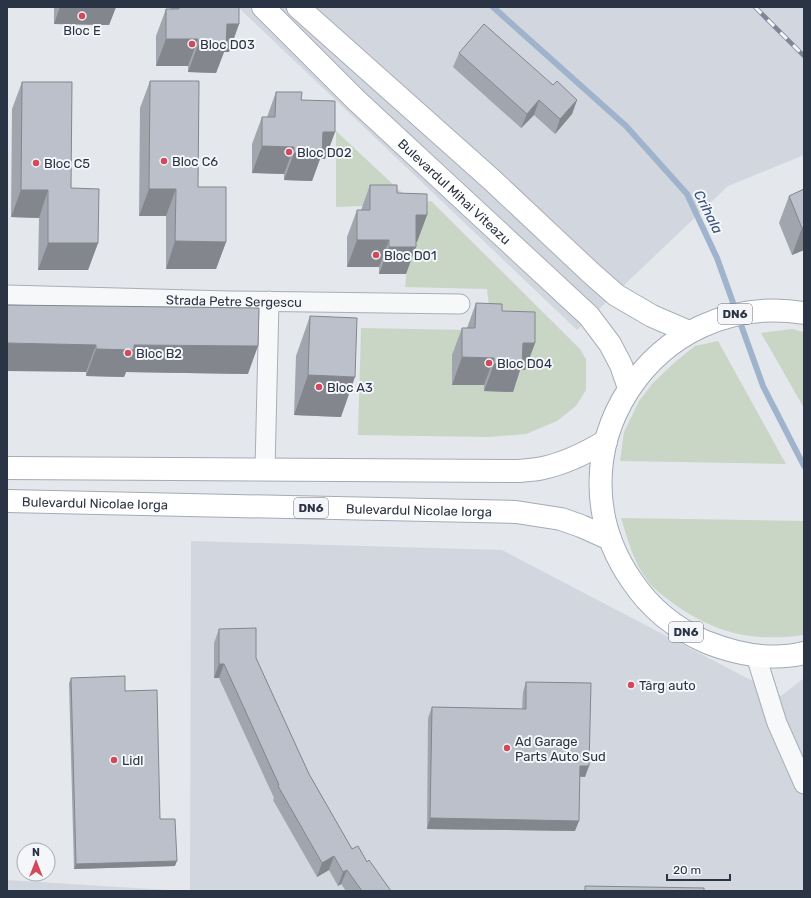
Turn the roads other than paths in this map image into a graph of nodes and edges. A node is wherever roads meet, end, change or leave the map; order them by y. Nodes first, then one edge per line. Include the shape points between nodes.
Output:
1 (263, 7) edge
2 (302, 12) edge
3 (288, 32) junction
4 (7, 295) edge
5 (269, 301) junction
6 (460, 304) dead end
7 (804, 313) edge
8 (696, 329) junction
9 (629, 388) junction
10 (606, 441) junction
11 (7, 468) edge
12 (265, 469) junction
13 (7, 501) edge
14 (610, 539) junction
15 (804, 653) edge
16 (756, 656) junction
17 (804, 784) edge

1 - 3 main road, Bulevardul Mihai Viteazu
2 - 3 main road
2 - 8 main road via 492,180 616,295 652,316
3 - 9 main road, Bulevardul Mihai Viteazu via 356,100 589,316 610,344
4 - 5 street, Strada Petre Sergescu
5 - 6 street, Strada Petre Sergescu
5 - 12 street
7 - 8 main road, DN6 via 768,310 734,314
8 - 9 main road, DN6 via 666,348 646,366
9 - 10 main road, DN6 via 615,414
10 - 12 main road via 562,463 542,469 518,471
10 - 14 main road, DN6 via 601,465 601,490 603,515
11 - 12 main road
13 - 14 main road, Bulevardul Nicolae Iorga / DN6 via 516,512 561,519
14 - 16 main road, DN6 via 623,569 642,596 666,618 693,636 724,649
15 - 16 main road, DN6
16 - 17 street via 777,723

